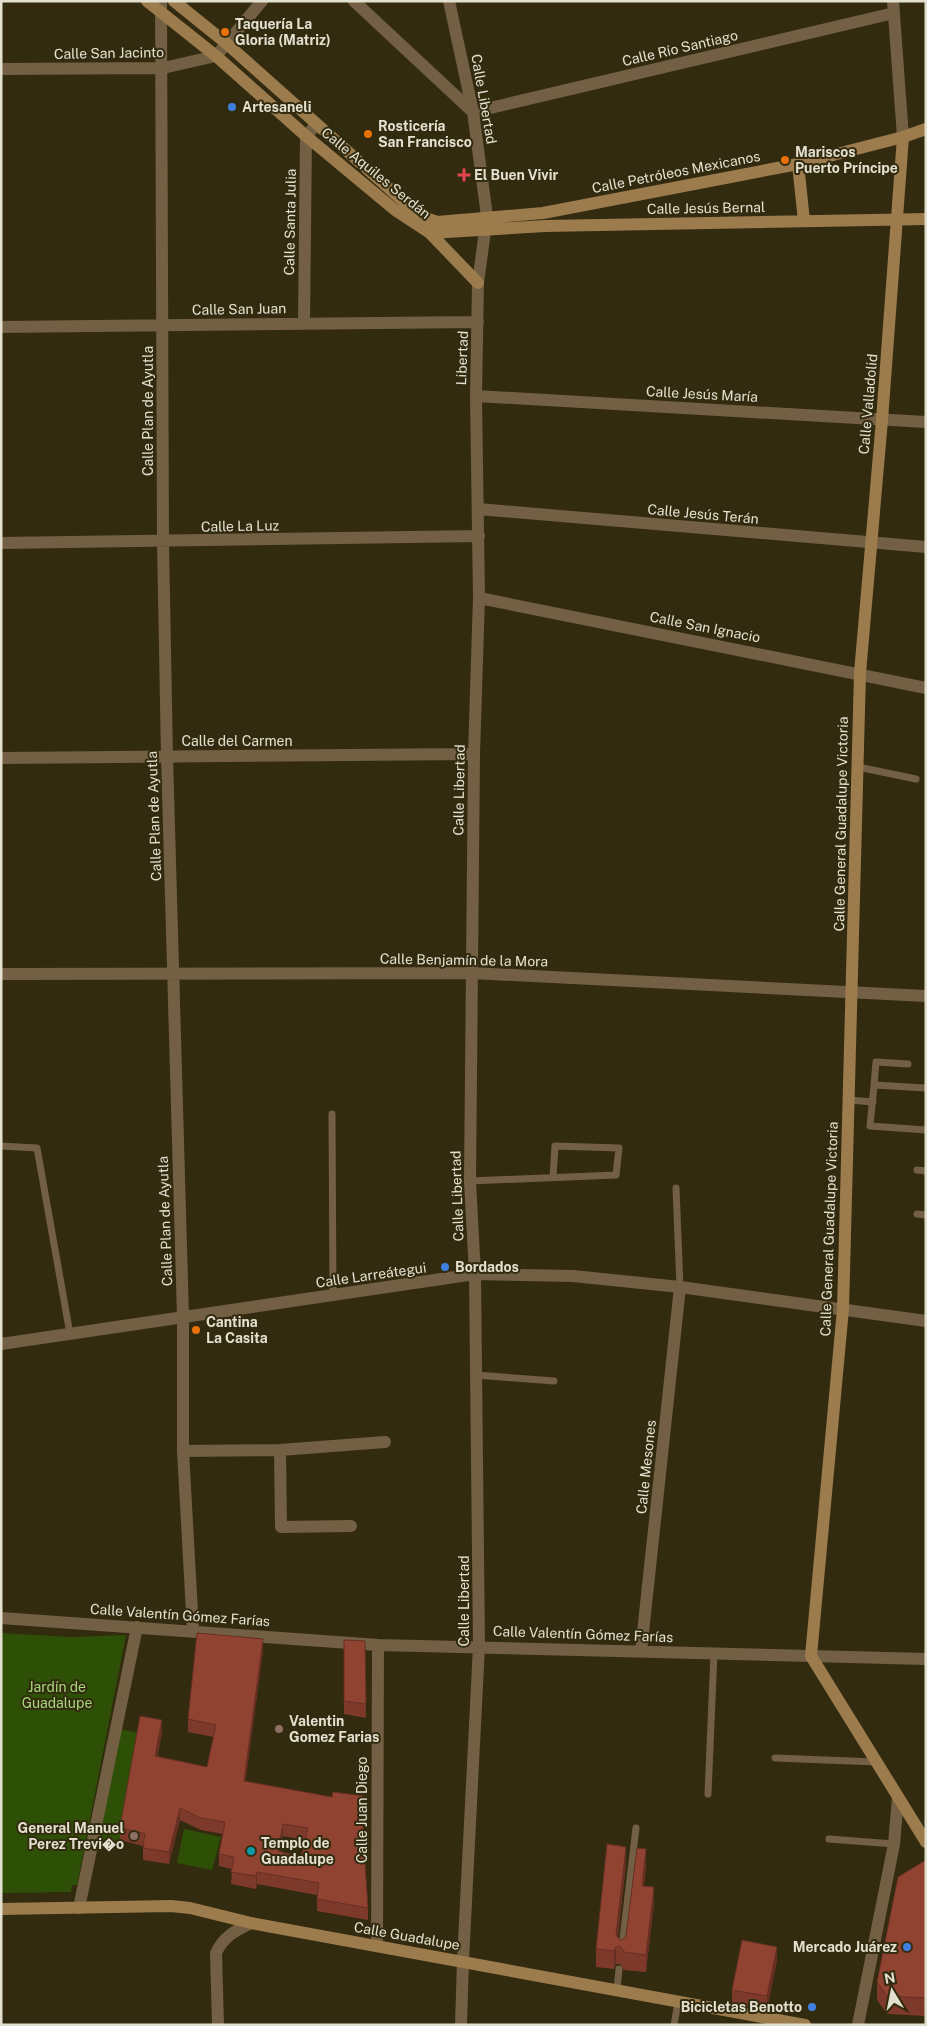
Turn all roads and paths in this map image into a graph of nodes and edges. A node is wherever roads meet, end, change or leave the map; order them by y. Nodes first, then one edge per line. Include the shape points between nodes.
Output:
1 (147, 1) edge
2 (174, 1) edge
3 (262, 1) edge
4 (354, 1) edge
5 (450, 1) edge
6 (161, 7) edge
7 (894, 7) edge
8 (226, 44) junction
9 (216, 56) junction
10 (163, 68) junction
11 (1, 69) edge
12 (473, 112) junction
13 (316, 125) junction
14 (926, 128) edge
15 (306, 136) junction
16 (903, 137) junction
17 (798, 164) junction
18 (420, 216) junction
19 (487, 216) junction
20 (926, 219) edge
21 (804, 221) junction
22 (896, 221) junction
23 (486, 230) junction
24 (430, 233) junction
25 (478, 283) junction
26 (478, 322) junction
27 (304, 324) junction
28 (162, 325) junction
29 (1, 327) edge
30 (476, 396) junction
31 (882, 420) junction
32 (926, 422) edge
33 (478, 510) junction
34 (479, 536) junction
35 (1, 542) edge
36 (163, 542) junction
37 (870, 543) junction
38 (926, 547) edge
39 (479, 598) junction
40 (860, 673) junction
41 (926, 688) edge
42 (474, 754) junction
43 (167, 757) junction
44 (1, 758) edge
45 (858, 767) junction
46 (916, 780) dead end
47 (174, 972) junction
48 (472, 973) junction
49 (1, 974) edge
50 (852, 994) junction
51 (926, 996) edge
52 (908, 1064) dead end
53 (874, 1085) junction
54 (926, 1088) edge
55 (849, 1100) junction
56 (872, 1102) junction
57 (332, 1114) dead end
58 (926, 1130) edge
59 (1, 1146) edge
60 (917, 1170) dead end
61 (926, 1171) edge
62 (553, 1177) junction
63 (470, 1181) junction
64 (676, 1188) dead end
65 (917, 1214) dead end
66 (926, 1215) edge
67 (475, 1274) junction
68 (680, 1286) junction
69 (333, 1296) junction
70 (843, 1309) junction
71 (183, 1316) junction
72 (926, 1321) edge
73 (70, 1334) junction
74 (1, 1344) edge
75 (476, 1375) junction
76 (554, 1381) dead end
77 (386, 1442) dead end
78 (280, 1450) junction
79 (183, 1451) junction
80 (351, 1526) dead end
81 (1, 1618) edge
82 (137, 1627) junction
83 (193, 1630) junction
84 (378, 1645) junction
85 (479, 1646) junction
86 (641, 1651) junction
87 (714, 1653) junction
88 (811, 1656) junction
89 (926, 1659) edge
90 (775, 1758) dead end
91 (876, 1762) junction
92 (708, 1794) dead end
93 (898, 1798) junction
94 (636, 1828) dead end
95 (829, 1839) dead end
96 (926, 1842) edge
97 (894, 1844) junction
98 (79, 1908) junction
99 (1, 1909) edge
100 (251, 1922) junction
101 (377, 1946) junction
102 (622, 1952) edge
103 (462, 1961) junction
104 (620, 1970) dead end
105 (617, 1990) junction
106 (678, 2002) junction
107 (790, 2024) edge
108 (218, 2025) edge
109 (462, 2025) edge
110 (674, 2025) edge
111 (805, 2025) edge
112 (858, 2025) edge

1 - 6 street, Calle Aquiles Serdán
2 - 8 street, Calle Aquiles Serdán
3 - 8 street
4 - 12 street
5 - 12 street, Calle Libertad
6 - 9 street, Calle Aquiles Serdán
6 - 10 street, Calle Plan de Ayutla
7 - 12 street, Calle Río Santiago
7 - 16 street
8 - 9 street
8 - 13 street, Calle Aquiles Serdán
9 - 10 street, Calle San Jacinto
9 - 15 street, Calle Aquiles Serdán
10 - 11 street, Calle San Jacinto
10 - 28 street, Calle Plan de Ayutla
12 - 19 street, Calle Libertad
13 - 15 street
13 - 18 street, Calle Aquiles Serdán
14 - 16 street, Calle Petróleos Mexicanos
15 - 24 street, Calle Aquiles Serdán via 409,221
15 - 27 street, Calle Santa Julia
16 - 17 street, Calle Petróleos Mexicanos
16 - 22 street, Calle Valladolid
17 - 19 street, Calle Petróleos Mexicanos via 543,212
17 - 21 street
18 - 19 street, Calle Aquiles Serdán via 445,222
18 - 24 street
19 - 23 street, Calle Libertad
20 - 22 street, Calle Jesús Bernal
21 - 22 street, Calle Jesús Bernal
21 - 23 street, Calle Jesús Bernal
22 - 31 street, Calle Valladolid
23 - 24 street, Calle Aquiles Serdán
23 - 25 street, Calle Libertad
24 - 25 street
25 - 26 street, Calle Libertad
26 - 27 street, Calle San Juan
26 - 30 street, Libertad
27 - 28 street, Calle San Juan
28 - 29 street, Calle San Juan
28 - 36 street, Calle Plan de Ayutla
30 - 31 street, Calle Jesús María
30 - 33 street, Calle Libertad
31 - 32 street, Calle Jesús María
31 - 37 street, Calle Valladolid
33 - 34 street, Calle Libertad
33 - 37 street, Calle Jesús Terán
34 - 36 street, Calle La Luz
34 - 39 street, Calle Libertad
35 - 36 street, Calle La Luz
36 - 43 street, Calle Plan de Ayutla
37 - 38 street, Calle Jesús Terán
37 - 40 street, Calle Valladolid
39 - 40 street, Calle San Ignacio
39 - 42 street, Calle Libertad
40 - 41 street, Calle San Ignacio
40 - 45 street, Calle General Guadalupe Victoria
42 - 43 street, Calle del Carmen
42 - 48 street, Calle Libertad
43 - 44 street, Calle del Carmen
43 - 47 street, Calle Plan de Ayutla
45 - 46 lane
45 - 50 street, Calle General Guadalupe Victoria
47 - 48 street, Calle Benjamín de la Mora
47 - 49 street, Calle Benjamín de la Mora
47 - 71 street, Calle Plan de Ayutla
48 - 50 street, Calle Benjamín de la Mora
48 - 63 street, Calle Libertad
50 - 51 street, Calle Benjamín de la Mora
50 - 55 street, Calle General Guadalupe Victoria
52 - 53 lane via 876,1062
53 - 54 lane
53 - 56 lane
55 - 56 lane
55 - 70 street, Calle General Guadalupe Victoria
56 - 58 lane via 870,1126
57 - 69 lane
59 - 73 lane via 37,1148
60 - 61 lane
62 - 62 lane via 616,1174 618,1148 555,1146
62 - 63 lane
63 - 67 street, Calle Libertad
64 - 68 lane
65 - 66 lane
67 - 68 street, Calle Larreátegui via 573,1276
67 - 69 street, Calle Larreátegui
67 - 75 street, Calle Libertad
68 - 70 street, Calle Larreátegui
68 - 86 street, Calle Mesones
69 - 71 street, Calle Larreátegui
70 - 72 street, Calle Larreátegui
70 - 88 street, Calle General Guadalupe Victoria
71 - 73 street, Calle Larreátegui
71 - 79 street, Calle Plan de Ayutla
73 - 74 street, Calle Larreátegui
75 - 76 lane
75 - 85 street, Calle Libertad
77 - 78 street
78 - 79 street
78 - 80 street via 281,1527
79 - 83 street, Calle Plan de Ayutla
81 - 82 street, Calle Valentín Gómez Farías
82 - 83 street, Calle Valentín Gómez Farías
82 - 98 street
83 - 84 street, Calle Valentín Gómez Farías
84 - 85 street, Calle Valentín Gómez Farías
84 - 101 street, Calle Juan Diego
85 - 86 street, Calle Valentín Gómez Farías
85 - 103 street, Calle Libertad
86 - 87 street, Calle Valentín Gómez Farías
87 - 88 street, Calle Valentín Gómez Farías
87 - 92 lane
88 - 89 street, Calle Valentín Gómez Farías
88 - 91 street
90 - 91 lane
91 - 93 street
93 - 96 street
93 - 97 street
94 - 102 lane
95 - 97 lane
97 - 112 street
98 - 99 street, Calle Guadalupe
98 - 100 street, Calle Guadalupe via 171,1906
100 - 101 street, Calle Guadalupe
100 - 108 street via 229,1934 216,1953
101 - 103 street, Calle Guadalupe
103 - 105 street, Calle Guadalupe
103 - 109 street, Calle Libertad
104 - 105 lane
105 - 106 street, Calle Guadalupe
106 - 107 street, Calle Guadalupe
106 - 110 lane
107 - 111 street, Calle Guadalupe

